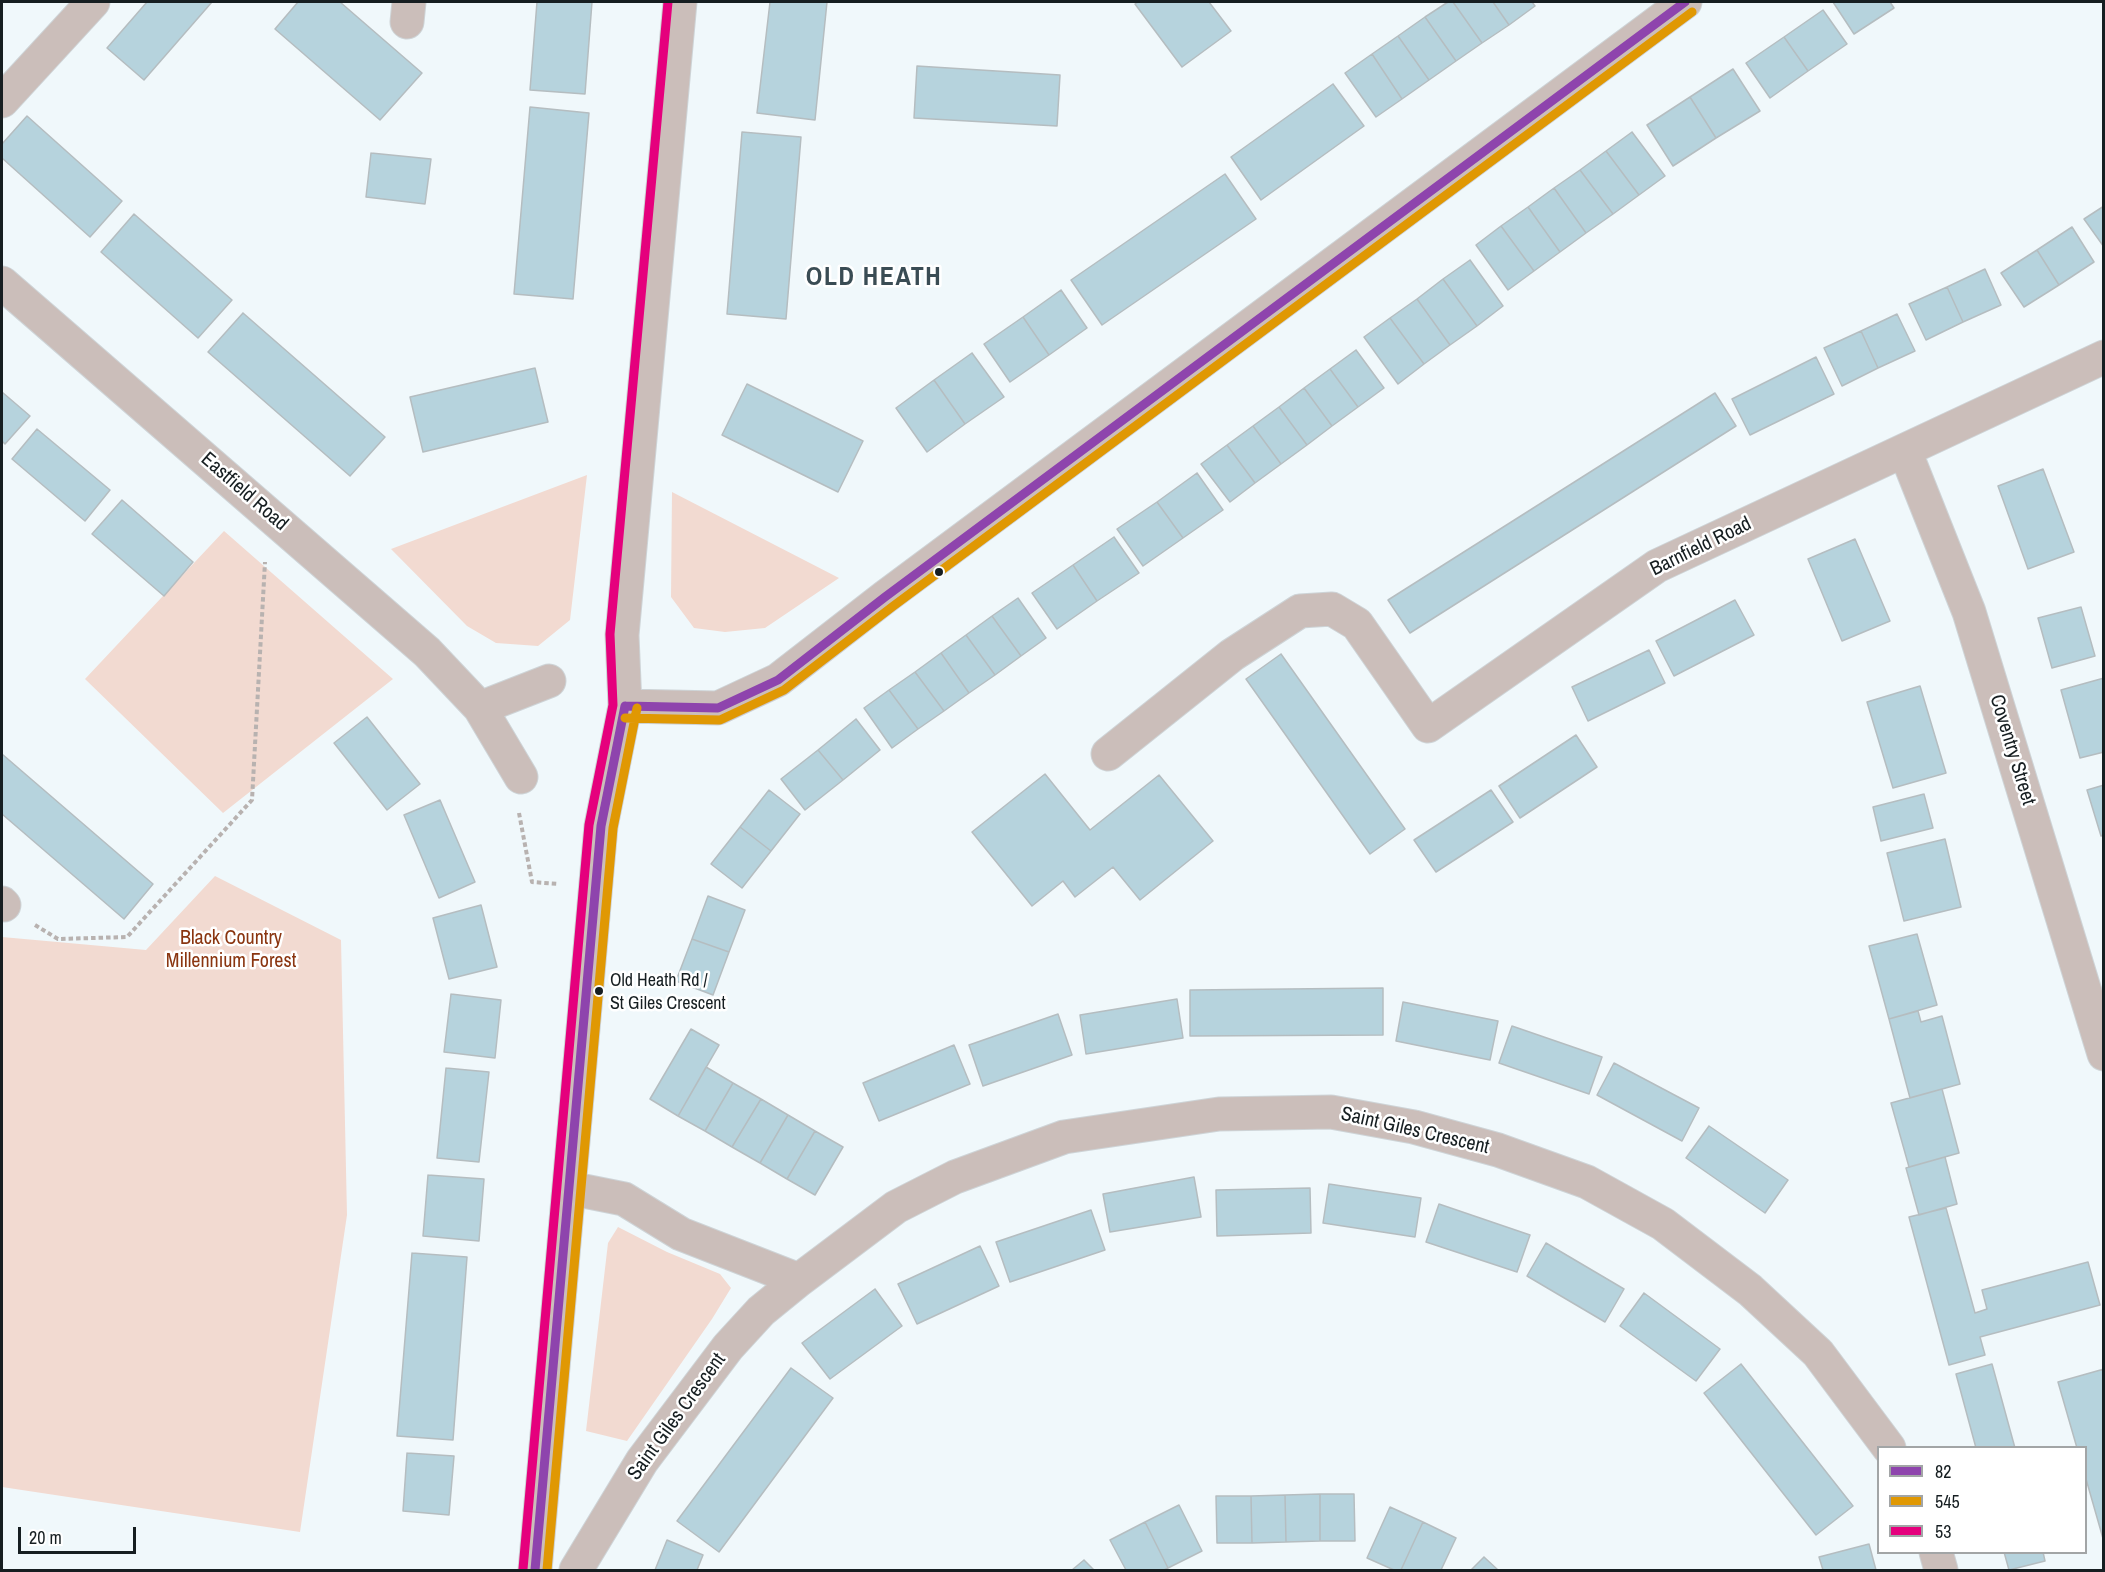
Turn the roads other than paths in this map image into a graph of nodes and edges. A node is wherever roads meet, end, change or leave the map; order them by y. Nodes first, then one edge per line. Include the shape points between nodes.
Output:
1 (93, 2) edge
2 (680, 2) edge
3 (1685, 2) edge
4 (2, 101) edge
5 (2, 283) edge
6 (2103, 357) edge
7 (1905, 451) junction
8 (549, 681) dead end
9 (625, 706) junction
10 (480, 708) junction
11 (1108, 754) dead end
12 (521, 777) road end
13 (2103, 1054) edge
14 (569, 1188) junction
15 (799, 1280) junction
16 (1888, 1446) edge
17 (1937, 1554) edge
18 (535, 1570) edge
19 (576, 1570) edge
20 (1941, 1570) edge

1 - 4 street
2 - 9 street via 622,635
3 - 9 street via 778,680 718,708
5 - 10 street, Eastfield Road via 427,652
6 - 7 street, Barnfield Road
7 - 11 street, Barnfield Road via 1657,566 1428,726 1357,624 1332,609 1300,610 1232,655
7 - 13 street, Coventry Street via 1969,612
8 - 10 street
9 - 14 street via 601,826
10 - 12 street, Eastfield Road
14 - 15 street via 624,1199 681,1234
14 - 18 street
15 - 16 street, Saint Giles Crescent via 897,1207 955,1177 1064,1137 1219,1114 1331,1112 1498,1150 1587,1182 1663,1224 1750,1290 1818,1353
15 - 19 street, Saint Giles Crescent via 761,1311 728,1347 642,1461
17 - 20 street

